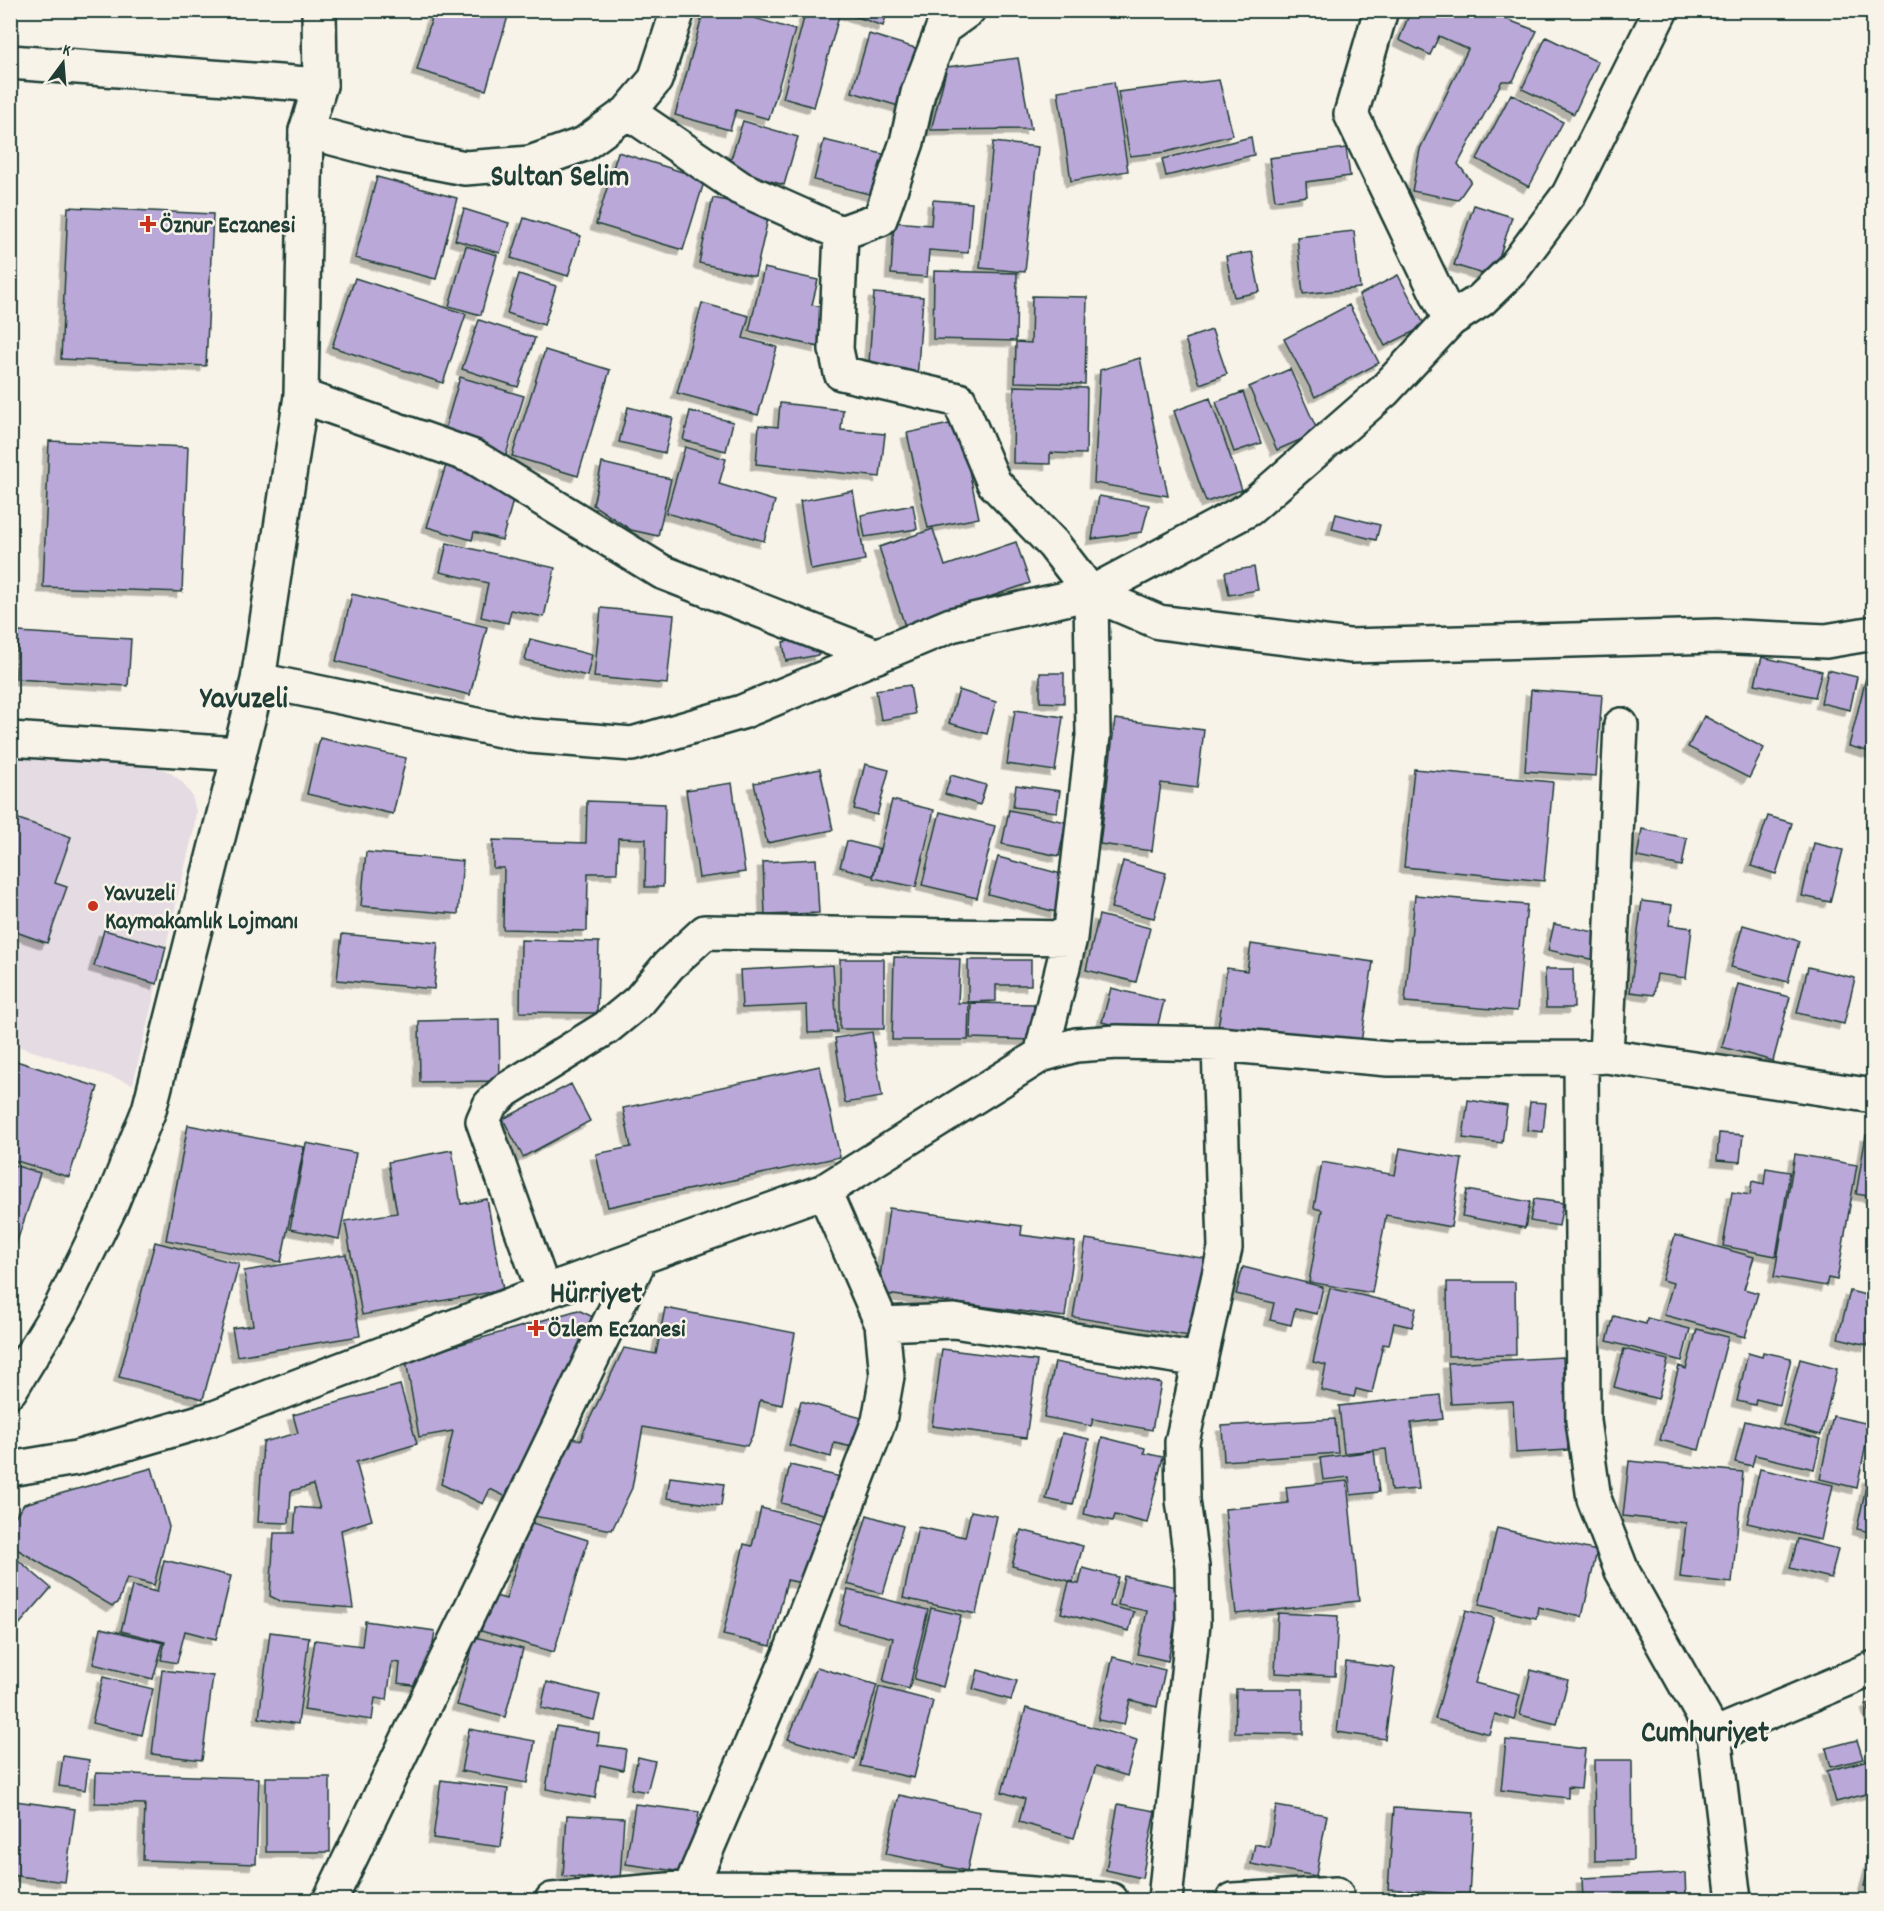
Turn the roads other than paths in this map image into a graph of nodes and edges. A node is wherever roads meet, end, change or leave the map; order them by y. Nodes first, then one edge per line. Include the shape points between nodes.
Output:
1 (319, 10) edge
2 (678, 10) edge
3 (968, 10) edge
4 (1380, 10) edge
5 (1660, 10) edge
6 (10, 62) edge
7 (320, 85) junction
8 (628, 111) junction
9 (306, 131) junction
10 (841, 233) junction
11 (1450, 320) junction
12 (301, 396) junction
13 (1091, 593) junction
14 (1874, 633) edge
15 (877, 656) junction
16 (258, 680) junction
17 (1621, 725) dead end
18 (10, 739) edge
19 (238, 754) junction
20 (1070, 938) junction
21 (1219, 1044) junction
22 (1041, 1055) junction
23 (1593, 1057) junction
24 (1874, 1096) edge
25 (824, 1191) junction
26 (641, 1257) junction
27 (544, 1292) junction
28 (882, 1324) junction
29 (1200, 1360) junction
30 (10, 1390) edge
31 (10, 1469) edge
32 (1874, 1668) edge
33 (1714, 1734) junction
34 (688, 1894) edge
35 (1336, 1894) dead end
36 (330, 1900) edge
37 (552, 1900) edge
38 (1111, 1900) edge
39 (1165, 1900) edge
40 (1233, 1900) edge
41 (1734, 1900) edge

1 - 7 street
2 - 8 street via 655,80
3 - 10 street via 943,28 918,93 907,142 880,219
4 - 11 street via 1351,114
5 - 11 street via 1569,194 1513,269 1481,300
6 - 7 street
7 - 9 street
8 - 9 street via 573,148 530,163 465,168
8 - 10 street via 740,188
9 - 12 street
10 - 13 street via 836,349 841,372 959,400 994,483 1053,544
11 - 13 street via 1384,391 1249,509
12 - 15 street via 474,458 662,572
12 - 16 street
13 - 14 street via 1159,622 1350,646 1716,636 1826,641
13 - 15 street via 951,625
13 - 20 street via 1092,736
15 - 16 street via 742,712 632,744 530,736
16 - 19 street
17 - 23 street
18 - 19 street
19 - 30 street via 148,1110 110,1207 60,1307
20 - 22 street
20 - 27 street via 705,932 669,965 639,1001 606,1028 506,1090 490,1105 483,1120
21 - 22 street via 1117,1042 1076,1045
21 - 23 street via 1388,1059
21 - 29 street via 1226,1248
22 - 25 street
23 - 24 street
23 - 33 street via 1583,1421 1594,1499 1622,1571
25 - 26 street
25 - 28 street
26 - 27 street
26 - 36 street
27 - 31 street via 217,1417 76,1458
28 - 29 street via 954,1321
28 - 34 street via 887,1376 879,1421 790,1653
29 - 39 street via 1182,1442 1182,1500 1192,1567 1192,1623
32 - 33 street
33 - 41 street
34 - 37 street
34 - 38 street via 981,1890
35 - 40 street

